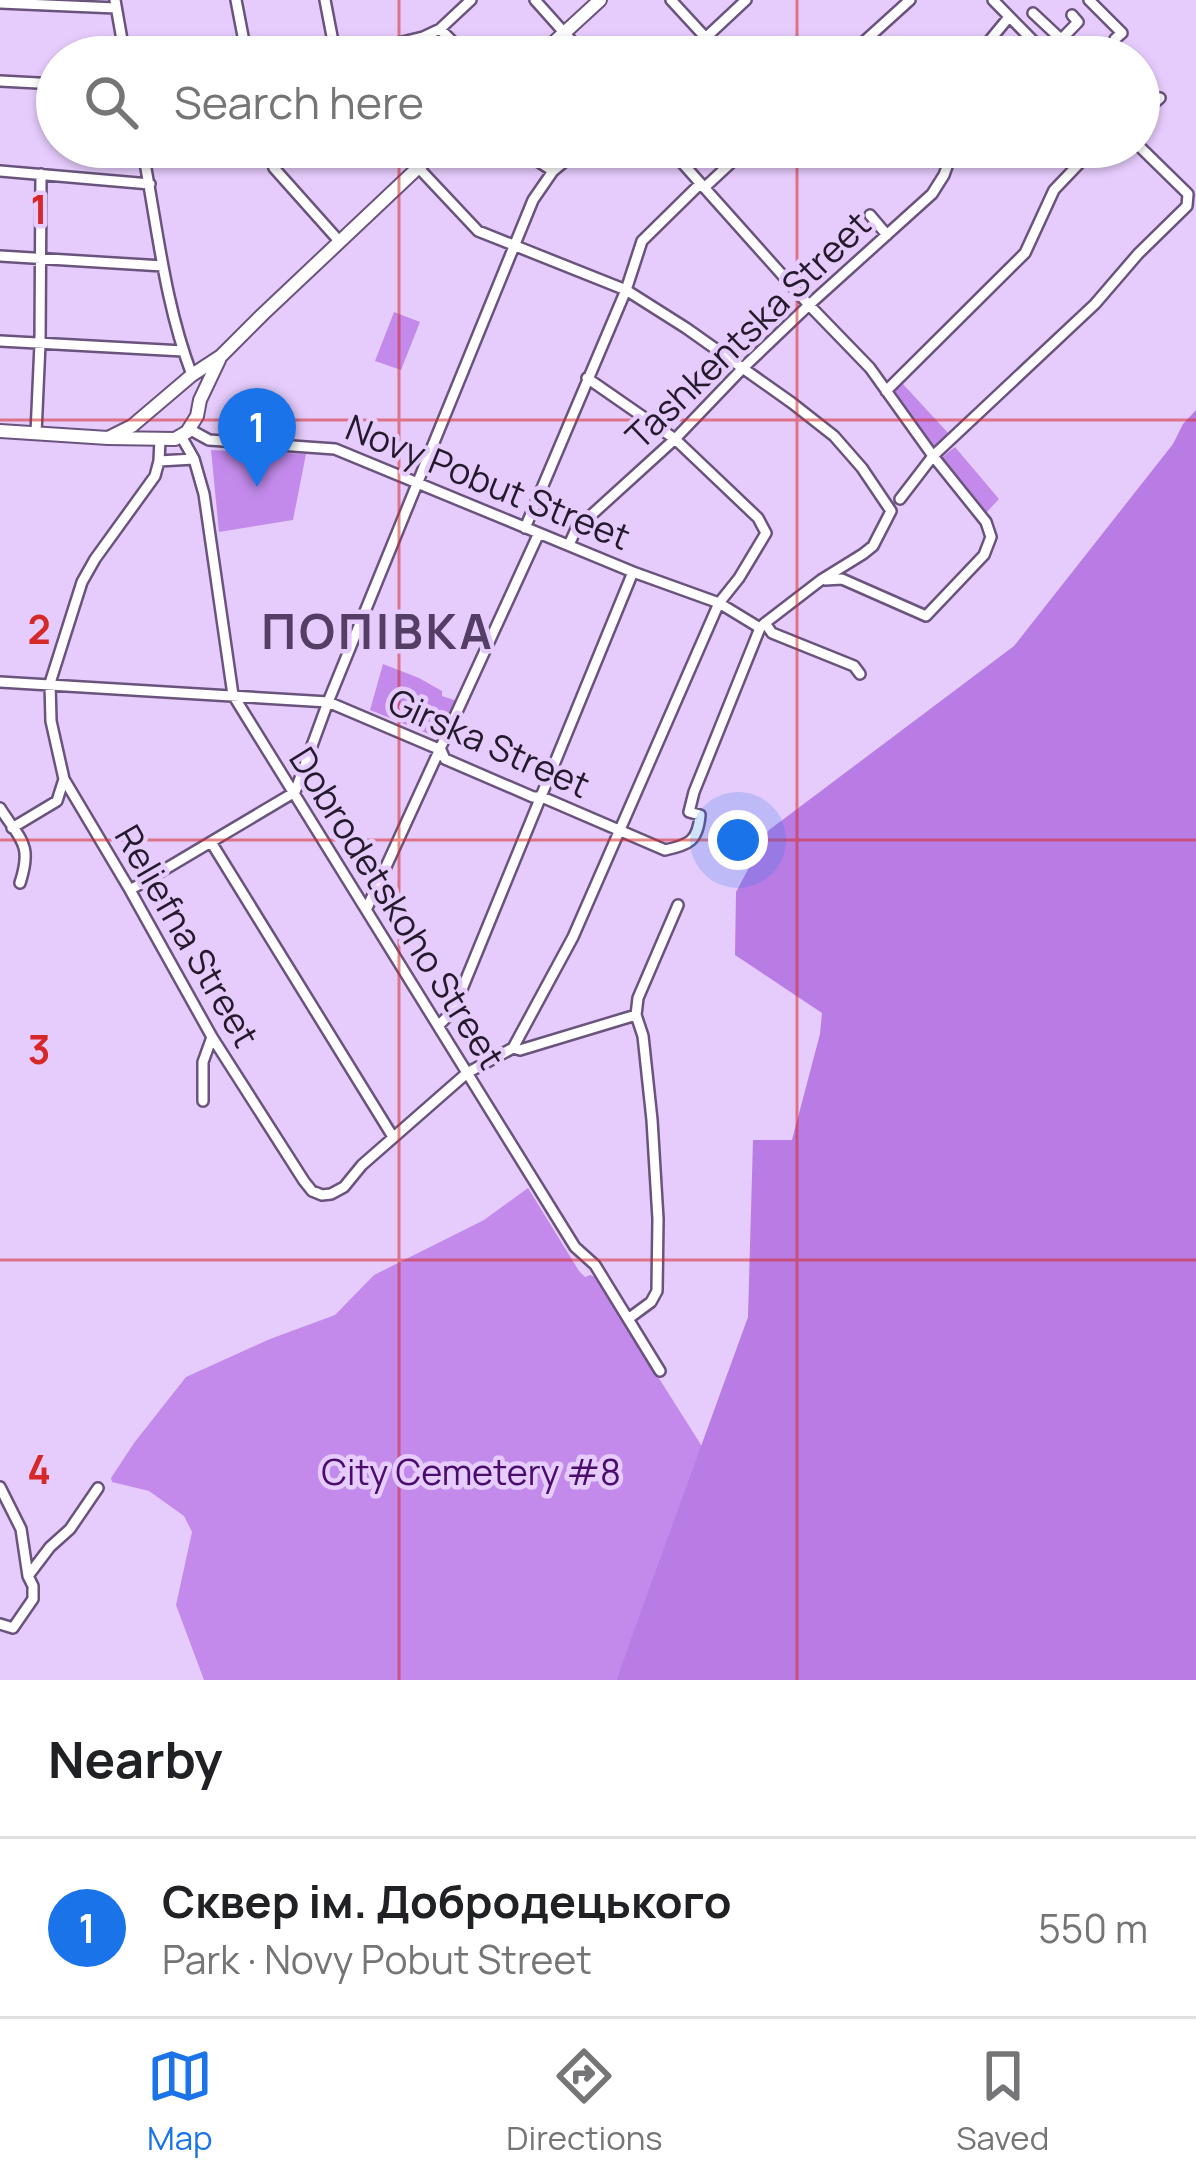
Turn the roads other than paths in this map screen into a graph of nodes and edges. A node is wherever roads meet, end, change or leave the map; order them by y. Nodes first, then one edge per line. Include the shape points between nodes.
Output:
1 (236, 0) edge
2 (325, 0) edge
3 (470, 0) edge
4 (535, 0) edge
5 (599, 0) edge
6 (671, 0) edge
7 (746, 0) edge
8 (910, 0) edge
9 (993, 0) edge
10 (1089, 0) edge
11 (0, 3) edge
12 (115, 4) edge
13 (1008, 10) junction
14 (1033, 13) dead end
15 (1072, 15) dead end
16 (440, 29) junction
17 (564, 33) junction
18 (121, 36) edge
19 (243, 36) edge
20 (333, 36) edge
21 (423, 36) edge
22 (447, 36) edge
23 (561, 36) edge
24 (567, 36) edge
25 (704, 36) edge
26 (708, 36) edge
27 (870, 36) edge
28 (990, 36) edge
29 (1031, 36) edge
30 (1057, 36) edge
31 (1065, 36) edge
32 (1118, 36) edge
33 (0, 81) edge
34 (36, 83) edge
35 (1160, 167) edge
36 (147, 168) edge
37 (274, 168) edge
38 (417, 168) joint
39 (549, 168) edge
40 (557, 168) edge
41 (686, 168) edge
42 (723, 168) edge
43 (946, 168) edge
44 (1075, 168) edge
45 (0, 171) edge
46 (553, 171) junction
47 (41, 174) junction
48 (150, 184) junction
49 (702, 186) junction
50 (870, 215) dead end
51 (887, 235) junction
52 (340, 242) junction
53 (514, 245) junction
54 (0, 256) edge
55 (40, 258) junction
56 (164, 266) junction
57 (626, 290) junction
58 (809, 305) junction
59 (0, 341) edge
60 (40, 344) junction
61 (183, 351) junction
62 (221, 356) junction
63 (743, 368) junction
64 (193, 375) junction
65 (587, 378) junction
66 (179, 386) junction
67 (886, 391) junction
68 (200, 400) junction
69 (155, 409) junction
70 (0, 430) edge
71 (36, 433) junction
72 (185, 433) junction
73 (109, 438) junction
74 (160, 439) junction
75 (675, 439) junction
76 (933, 456) junction
77 (194, 459) junction
78 (159, 461) junction
79 (417, 483) junction
80 (900, 499) dead end
81 (525, 527) junction
82 (538, 533) junction
83 (569, 545) junction
84 (633, 572) junction
85 (821, 580) junction
86 (719, 603) junction
87 (762, 626) junction
88 (860, 674) dead end
89 (0, 682) edge
90 (50, 683) junction
91 (233, 695) junction
92 (328, 702) junction
93 (441, 750) junction
94 (64, 779) junction
95 (295, 792) junction
96 (542, 796) junction
97 (0, 808) edge
98 (12, 828) junction
99 (621, 830) junction
100 (211, 842) junction
101 (20, 883) dead end
102 (130, 890) junction
103 (678, 905) dead end
104 (368, 908) junction
105 (636, 1015) junction
106 (438, 1027) junction
107 (212, 1036) junction
108 (513, 1048) junction
109 (467, 1073) junction
110 (203, 1101) dead end
111 (393, 1137) junction
112 (628, 1318) junction
113 (660, 1370) dead end
114 (0, 1487) edge
115 (98, 1488) dead end
116 (28, 1576) junction
117 (0, 1624) edge

1 - 19 street
2 - 20 street
3 - 16 street
4 - 17 street
5 - 17 main road
6 - 25 street
7 - 26 street
8 - 27 street
9 - 13 street
10 - 32 street
11 - 12 street
12 - 18 street
13 - 28 street
13 - 29 street
14 - 30 street
15 - 31 street via 1078,22
16 - 21 street
16 - 22 street
17 - 23 main road
17 - 24 street
33 - 34 street
35 - 76 street via 1189,202 1095,304
36 - 48 street
37 - 52 street
38 - 52 main road
38 - 53 street via 468,224
39 - 46 street
40 - 46 street
41 - 49 street
42 - 49 street
43 - 51 street, Tashkentska Street via 932,194
44 - 67 street via 1054,190 1025,253
45 - 47 street
46 - 53 street
47 - 48 street
47 - 55 street
48 - 56 street
49 - 57 street via 643,241
49 - 58 street
50 - 51 street
51 - 58 street, Tashkentska Street
52 - 62 main road
53 - 57 street
53 - 79 street
54 - 55 street
55 - 56 street
55 - 60 street
56 - 61 street
57 - 63 street
57 - 65 street
58 - 63 street, Tashkentska Street
58 - 67 street
59 - 60 street
60 - 61 street
60 - 71 street
61 - 64 street
62 - 64 main road
62 - 68 main road
63 - 75 street, Tashkentska Street
63 - 85 street via 834,436 891,511 872,546
64 - 66 main road
65 - 75 street
65 - 81 street
66 - 68 main road
66 - 69 main road
67 - 76 street
68 - 72 main road
69 - 73 main road
69 - 74 main road
70 - 71 main road, Novy Pobut Street
71 - 73 main road, Novy Pobut Street
72 - 74 main road, Novy Pobut Street
72 - 77 street, Dobrodetskoho Street
72 - 79 street, Novy Pobut Street via 325,447
73 - 74 main road, Novy Pobut Street
74 - 78 street
75 - 83 street, Tashkentska Street via 576,529
75 - 86 street via 765,526
76 - 80 street
76 - 85 street via 986,522 984,555 926,616 842,579
77 - 78 street
77 - 91 street, Dobrodetskoho Street
78 - 90 street via 82,582
79 - 81 street, Novy Pobut Street
79 - 92 street
81 - 82 street, Novy Pobut Street
82 - 83 street, Novy Pobut Street
82 - 93 street
83 - 84 street, Novy Pobut Street
84 - 86 street, Novy Pobut Street
84 - 96 street
85 - 87 street
86 - 87 street, Novy Pobut Street
86 - 99 street
87 - 88 street, Novy Pobut Street
87 - 99 street, Girska Street via 694,792 689,812 700,815 698,832 665,850
89 - 90 street, Girska Street
90 - 91 street, Girska Street
90 - 94 street, Reliefna Street
91 - 92 street, Girska Street
91 - 95 street, Dobrodetskoho Street
92 - 93 street, Girska Street
92 - 95 street
93 - 96 street, Girska Street via 445,759
93 - 104 street
94 - 98 street via 57,801
94 - 102 street, Reliefna Street
95 - 100 street
95 - 104 street, Dobrodetskoho Street
96 - 99 street, Girska Street
96 - 106 street via 453,1011
97 - 98 street
98 - 101 street via 26,844
99 - 108 street
100 - 102 street
100 - 111 street
102 - 107 street, Reliefna Street
103 - 105 street
104 - 106 street, Dobrodetskoho Street
105 - 108 street
105 - 112 street via 652,1120 657,1292
106 - 109 street, Dobrodetskoho Street
107 - 110 street
107 - 111 street, Reliefna Street via 312,1191 344,1187
108 - 109 street
109 - 111 street
109 - 112 street, Dobrodetskoho Street
112 - 113 street, Dobrodetskoho Street
114 - 116 street via 21,1529
115 - 116 street
116 - 117 street via 33,1599 13,1628

